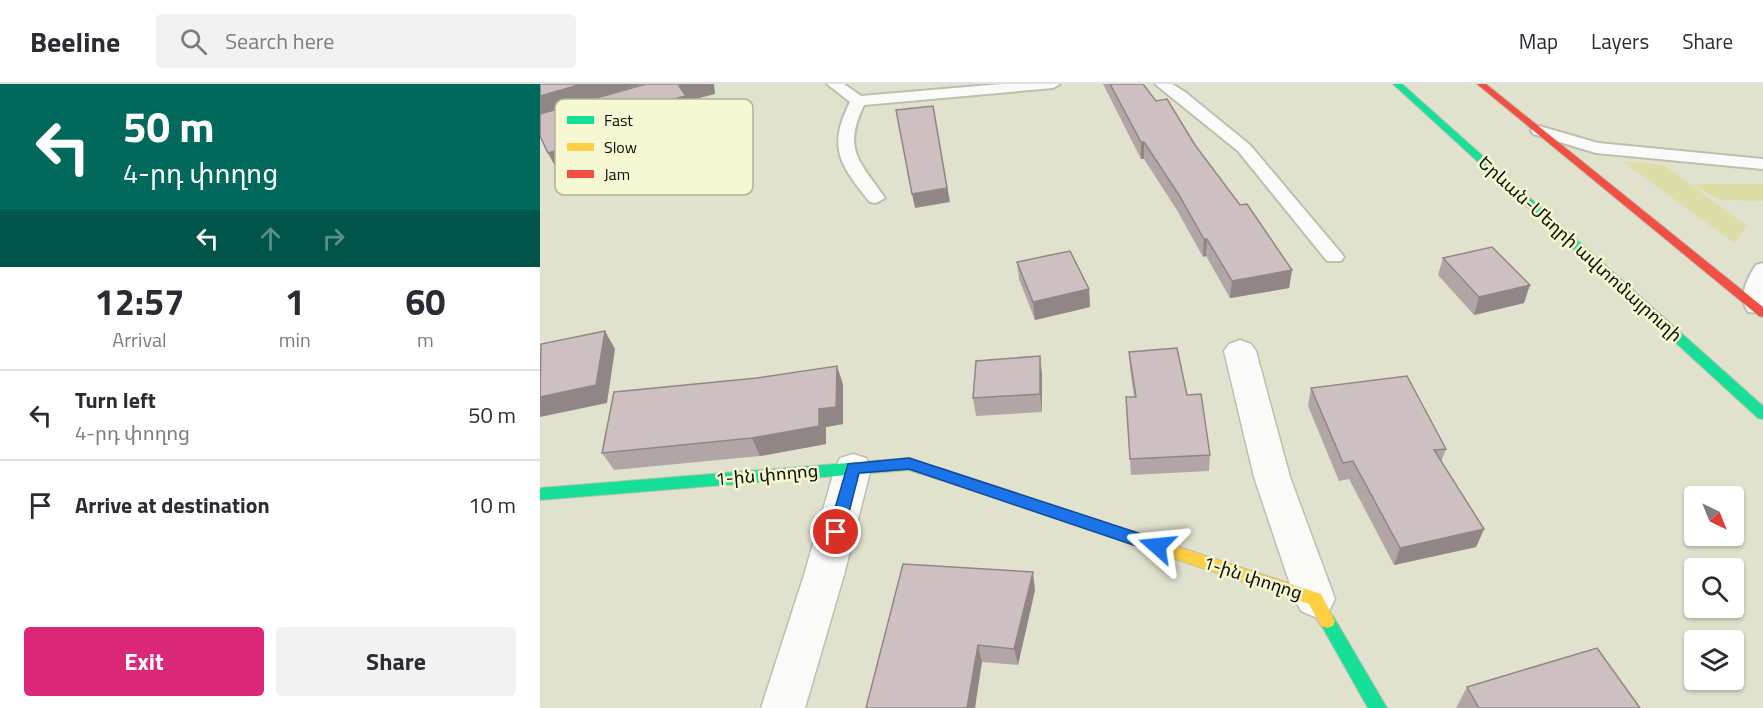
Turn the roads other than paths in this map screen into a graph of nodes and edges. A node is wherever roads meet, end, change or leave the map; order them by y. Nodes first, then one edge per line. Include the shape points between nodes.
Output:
1 (834, 84) edge
2 (1053, 84) edge
3 (1162, 84) edge
4 (1397, 84) edge
5 (1481, 84) edge
6 (858, 101) junction
7 (1539, 131) junction
8 (1763, 164) edge
9 (876, 198) dead end
10 (1334, 257) dead end
11 (1763, 269) edge
12 (1760, 309) edge
13 (1240, 351) dead end
14 (1763, 414) edge
15 (853, 468) junction
16 (540, 494) edge
17 (1315, 599) junction
18 (783, 708) edge
19 (1378, 708) edge

1 - 6 lane
2 - 6 lane
3 - 10 lane via 1244,148
4 - 14 main road, Երևան-Մեղրի ավտոմայրուղի
5 - 7 main road
6 - 9 lane via 848,120 843,143 848,162
7 - 8 lane via 1596,148
7 - 12 main road
11 - 12 lane via 1755,282
13 - 17 street via 1272,477
15 - 16 main road, 1-ին փողոց
15 - 17 main road, 1-ին փողոց via 909,464
15 - 18 street
17 - 19 main road, 1-ին փողոց

